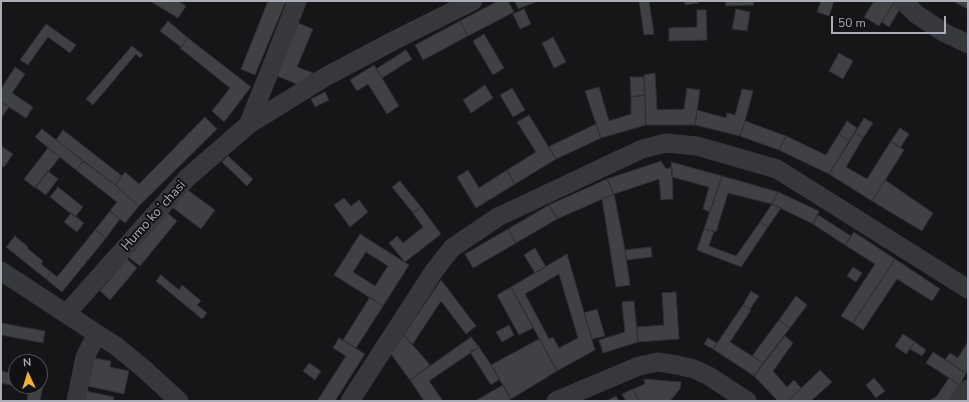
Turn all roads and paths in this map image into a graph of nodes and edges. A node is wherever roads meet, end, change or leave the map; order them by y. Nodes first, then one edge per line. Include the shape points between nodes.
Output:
1 (297, 1) edge
2 (473, 1) edge
3 (903, 1) edge
4 (968, 44) edge
5 (248, 125) junction
6 (1, 271) edge
7 (968, 289) edge
8 (66, 314) junction
9 (96, 334) junction
10 (968, 389) edge
11 (76, 401) edge
12 (179, 401) edge
13 (350, 401) edge
14 (556, 401) edge
15 (747, 401) edge
16 (959, 401) edge

1 - 5 street, Humo koʻchasi
2 - 5 street, Humo koʻchasi via 327,76
3 - 4 street via 923,19
5 - 8 street, Humo koʻchasi via 188,178
6 - 8 street
7 - 13 street via 777,169 697,146 666,143 642,149 498,217 452,248 434,271
8 - 9 street
9 - 11 street via 85,357
9 - 12 street via 116,346
10 - 16 street
14 - 15 street via 639,366 658,362 694,369

